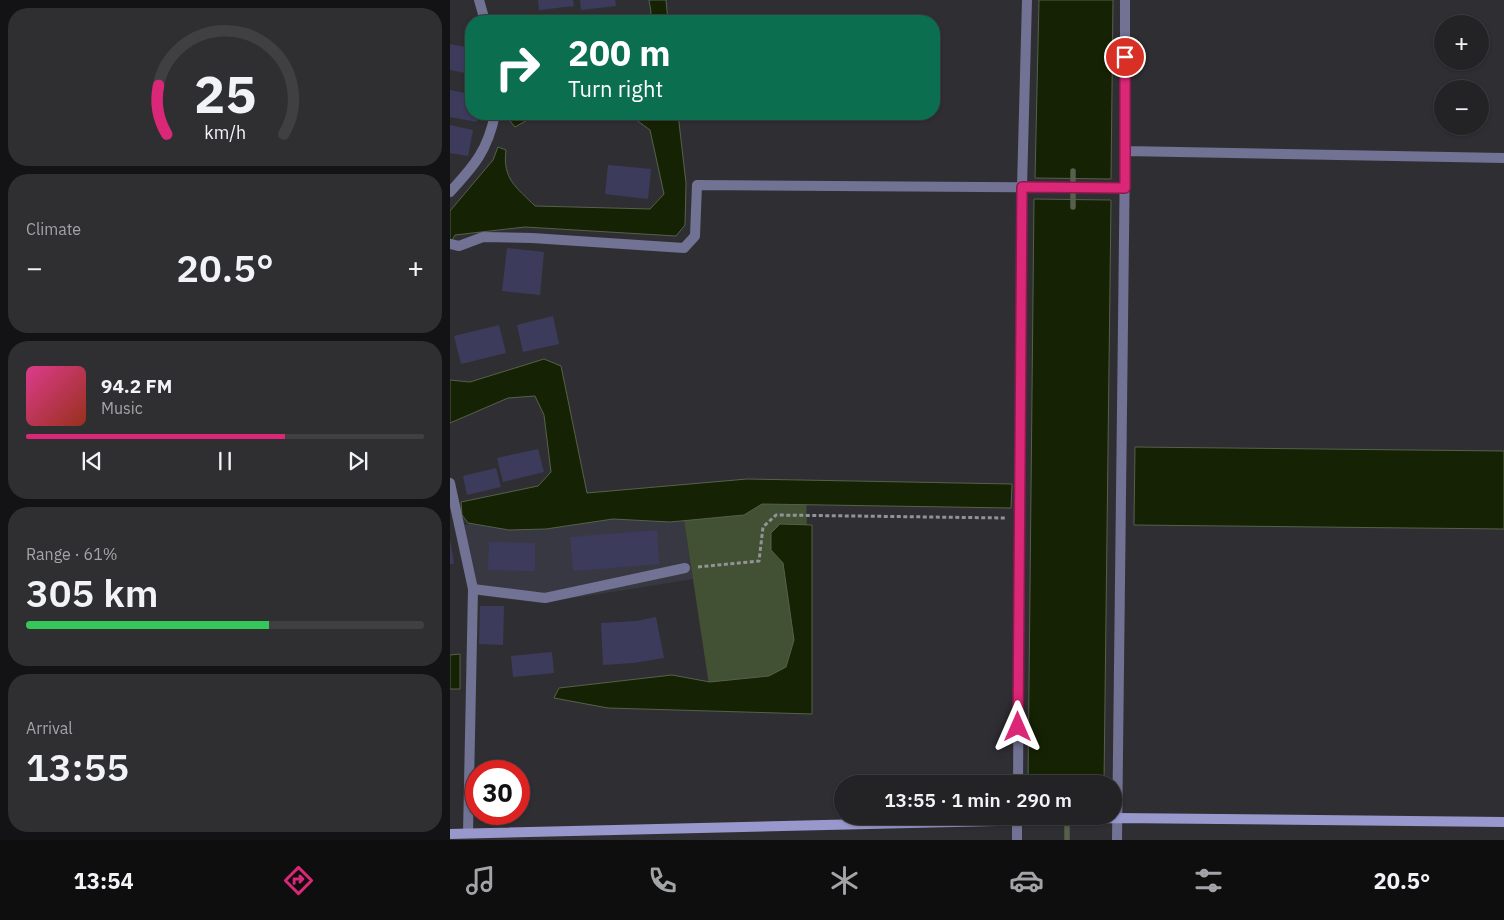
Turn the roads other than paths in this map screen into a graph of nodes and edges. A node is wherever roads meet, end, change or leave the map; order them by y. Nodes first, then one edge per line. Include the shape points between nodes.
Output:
1 (479, 0) edge
2 (1028, 0) edge
3 (1125, 0) edge
4 (483, 15) edge
5 (494, 120) edge
6 (1125, 152) junction
7 (1504, 158) edge
8 (1022, 187) junction
9 (1125, 188) junction
10 (450, 192) edge
11 (454, 245) edge
12 (450, 484) edge
13 (685, 568) road end
14 (473, 589) junction
15 (1018, 775) edge
16 (1118, 775) edge
17 (1122, 818) edge
18 (1504, 822) edge
19 (834, 823) edge
20 (1018, 825) edge
21 (1117, 825) edge
22 (468, 833) junction
23 (450, 834) edge
24 (1017, 840) edge
25 (1117, 840) edge

1 - 4 street
2 - 8 street
3 - 6 street
5 - 10 street via 491,134 474,167
6 - 7 street
6 - 9 street
8 - 9 street
8 - 11 street via 697,185 695,236 684,248 483,237
8 - 15 street
9 - 16 street
12 - 14 street
13 - 14 street via 545,598
14 - 22 street
17 - 18 street
19 - 22 street
20 - 24 street
21 - 25 street
22 - 23 street

